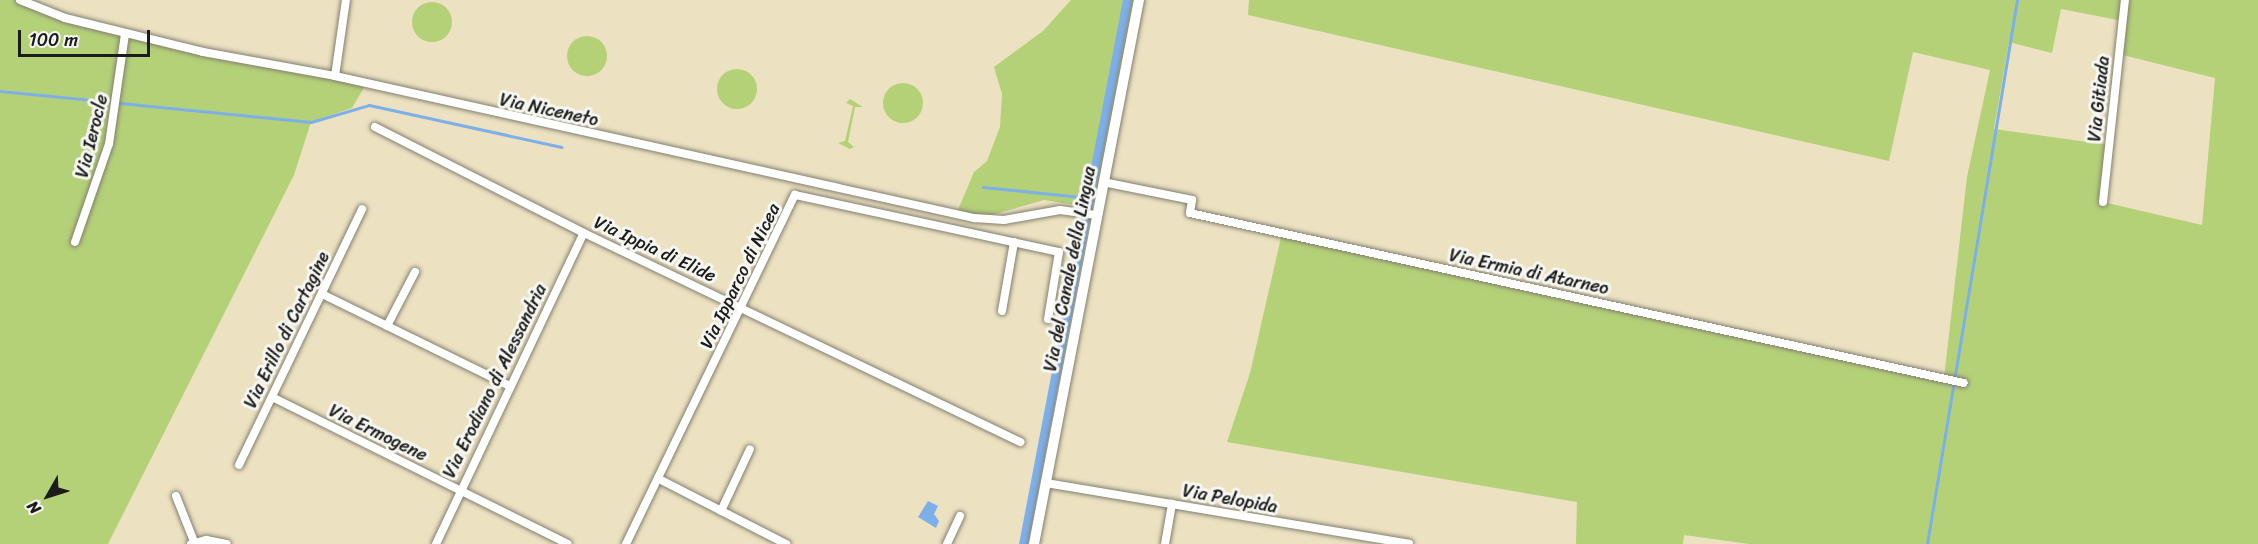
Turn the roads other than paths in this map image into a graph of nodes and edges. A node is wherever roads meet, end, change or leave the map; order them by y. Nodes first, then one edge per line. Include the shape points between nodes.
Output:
1 (20, 0) edge
2 (346, 0) edge
3 (1139, 0) edge
4 (2125, 0) edge
5 (125, 34) junction
6 (334, 76) junction
7 (375, 127) dead end
8 (800, 182) junction
9 (1103, 182) junction
10 (795, 195) junction
11 (2103, 202) dead end
12 (362, 209) dead end
13 (1093, 214) junction
14 (584, 233) junction
15 (75, 242) dead end
16 (1014, 242) junction
17 (415, 272) dead end
18 (322, 294) junction
19 (742, 306) junction
20 (1002, 311) dead end
21 (1048, 319) dead end
22 (387, 326) junction
23 (1964, 382) dead end
24 (508, 385) junction
25 (272, 397) junction
26 (1021, 442) dead end
27 (750, 449) dead end
28 (239, 465) dead end
29 (658, 479) junction
30 (1046, 483) junction
31 (460, 490) junction
32 (176, 496) dead end
33 (1173, 504) junction
34 (721, 511) junction
35 (960, 516) dead end
36 (193, 543) edge
37 (227, 544) edge
38 (436, 544) edge
39 (568, 544) edge
40 (626, 544) edge
41 (786, 544) edge
42 (947, 544) edge
43 (1034, 544) edge
44 (1165, 544) edge
45 (1409, 544) edge

1 - 5 street, Via Niceneto via 64,18
2 - 6 street
3 - 9 street, Via del Canale della Lingua
4 - 11 street, Via Gitiada
5 - 6 street, Via Niceneto
5 - 15 street, Via Ierocle via 109,144
6 - 8 street, Via Niceneto
7 - 14 street, Via Ippia di Elide
8 - 10 street
8 - 13 street, Via Niceneto via 986,220 1076,211
9 - 13 street, Via del Canale della Lingua
9 - 23 street, Via Ermia di Atarneo via 1192,200 1190,213
10 - 16 street, Via Ipparco di Nicea
10 - 19 street, Via Ipparco di Nicea
12 - 18 street, Via Erillo di Cartagine
13 - 30 street, Via del Canale della Lingua
14 - 19 street, Via Ippia di Elide
14 - 24 street, Via Erodiano di Alessandria
16 - 20 street
16 - 21 street, Via Ipparco di Nicea via 1059,252
17 - 22 street
18 - 22 street
18 - 25 street, Via Erillo di Cartagine
19 - 26 street, Via Ippia di Elide
19 - 29 street, Via Ipparco di Nicea
22 - 24 street
24 - 31 street, Via Erodiano di Alessandria
25 - 28 street, Via Erillo di Cartagine
25 - 31 street, Via Ermogene
27 - 34 street
29 - 34 street
29 - 40 street, Via Ipparco di Nicea
30 - 33 street, Via Pelopida
30 - 43 street, Via del Canale della Lingua
31 - 38 street, Via Erodiano di Alessandria
31 - 39 street, Via Ermogene
32 - 36 street
33 - 44 street
33 - 45 street, Via Pelopida
34 - 41 street
35 - 42 street
36 - 37 street

